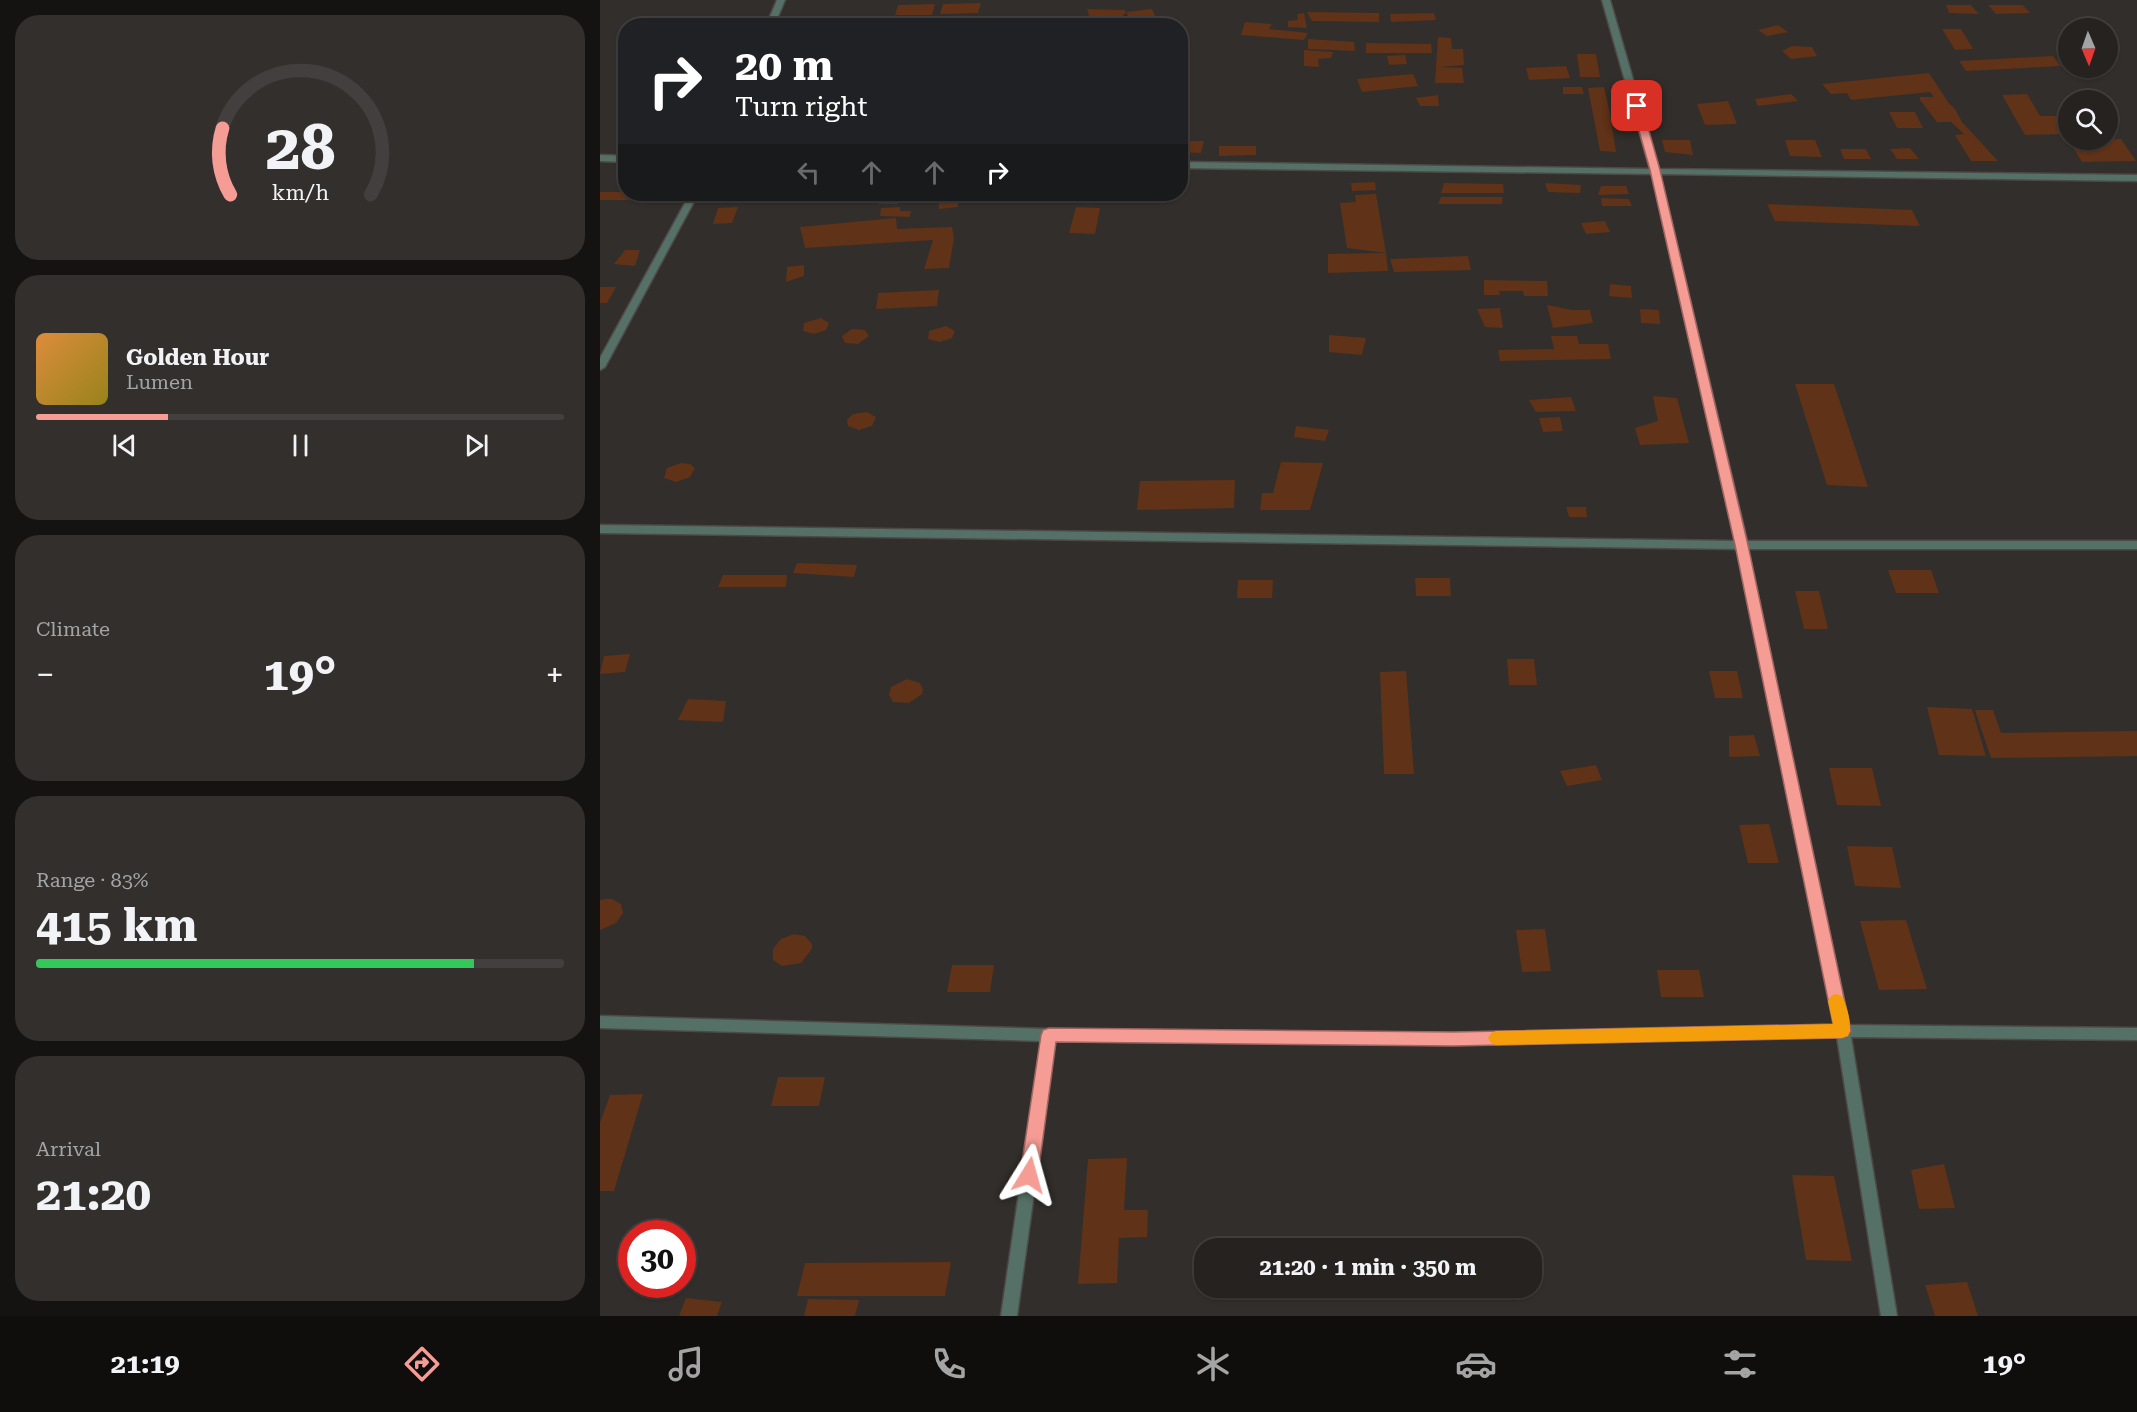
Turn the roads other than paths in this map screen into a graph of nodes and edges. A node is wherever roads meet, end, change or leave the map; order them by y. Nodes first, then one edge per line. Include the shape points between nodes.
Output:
1 (781, 0) edge
2 (1606, 0) edge
3 (773, 18) edge
4 (600, 158) edge
5 (618, 159) edge
6 (1188, 165) edge
7 (1655, 170) junction
8 (2137, 178) edge
9 (690, 201) edge
10 (600, 367) edge
11 (600, 529) edge
12 (1742, 545) junction
13 (2137, 545) edge
14 (600, 1022) edge
15 (1842, 1031) junction
16 (2137, 1034) edge
17 (1049, 1035) junction
18 (1009, 1316) edge
19 (1889, 1316) edge

1 - 3 street
2 - 7 street
4 - 5 street
6 - 7 street
7 - 8 street
7 - 12 street
9 - 10 street
11 - 12 street
12 - 13 street
12 - 15 street
14 - 17 street
15 - 16 street
15 - 17 street via 1453,1039
15 - 19 street
17 - 18 street

